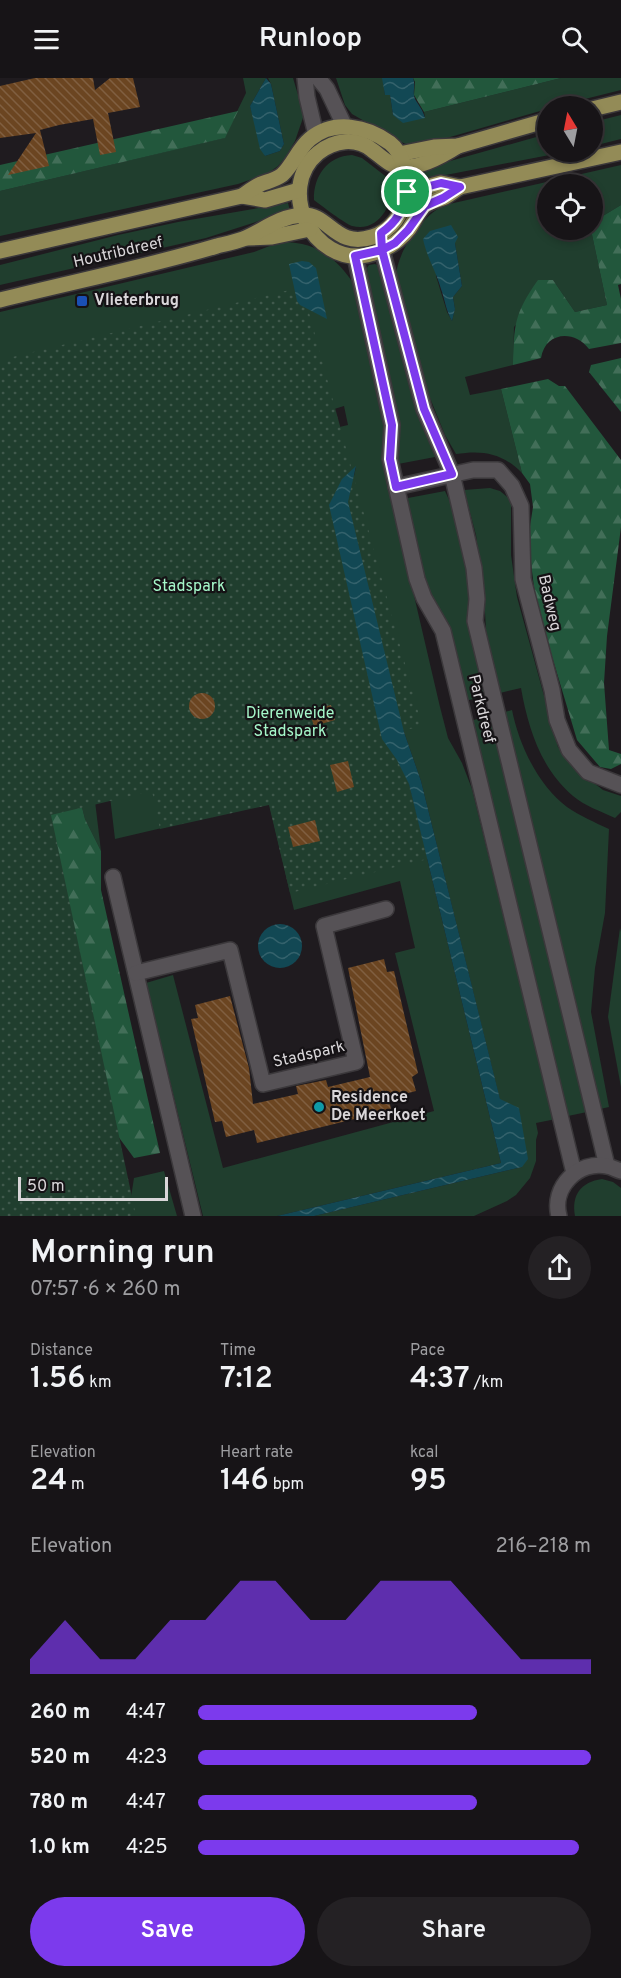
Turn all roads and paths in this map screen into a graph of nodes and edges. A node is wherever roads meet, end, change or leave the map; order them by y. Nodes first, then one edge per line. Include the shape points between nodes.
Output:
1 (306, 78) edge
2 (318, 78) edge
3 (621, 102) edge
4 (603, 106) edge
5 (537, 123) edge
6 (345, 127) junction
7 (316, 135) junction
8 (319, 152) junction
9 (621, 152) edge
10 (401, 161) junction
11 (460, 187) junction
12 (299, 190) junction
13 (407, 192) junction
14 (242, 196) junction
15 (303, 215) junction
16 (310, 229) junction
17 (381, 233) junction
18 (244, 238) junction
19 (382, 250) junction
20 (0, 251) edge
21 (355, 256) junction
22 (0, 300) edge
23 (452, 474) junction
24 (396, 487) junction
25 (621, 785) edge
26 (113, 877) dead end
27 (386, 909) dead end
28 (136, 973) junction
29 (614, 1169) edge
30 (574, 1173) junction
31 (555, 1215) edge
32 (193, 1216) edge

1 - 7 street
2 - 6 street
3 - 4 main road
5 - 10 main road via 458,146 441,158
6 - 7 main road
6 - 10 main road via 372,132 392,145
7 - 8 main road
7 - 14 main road, Houtribdreef via 278,178
8 - 10 main road via 351,141 371,148 394,165
8 - 12 main road via 301,179
9 - 11 main road
10 - 13 main road
11 - 13 main road via 441,183
11 - 19 main road via 425,206 408,230
12 - 14 main road, Houtribdreef via 265,200
12 - 15 main road
13 - 17 main road via 395,222
14 - 20 main road, Houtribdreef
15 - 16 main road
15 - 17 main road via 316,218 353,240
15 - 18 main road, Houtribdreef via 269,224
16 - 18 main road, Houtribdreef
16 - 21 main road via 334,250
17 - 19 main road
18 - 22 main road, Houtribdreef
19 - 21 main road
19 - 23 street, Parkdreef via 424,409
21 - 24 street, Parkdreef via 392,425 390,459
23 - 24 street, Badweg
23 - 25 street, Badweg via 498,470 512,486 521,506 523,579 557,720 569,750 588,772
23 - 29 street, Parkdreef via 474,568 475,621
24 - 30 street, Parkdreef via 417,579 443,631
26 - 28 street
27 - 28 street, Stadspark via 324,926 356,1062 263,1084 230,950
28 - 32 street
29 - 30 street via 590,1166
30 - 31 street via 561,1190

